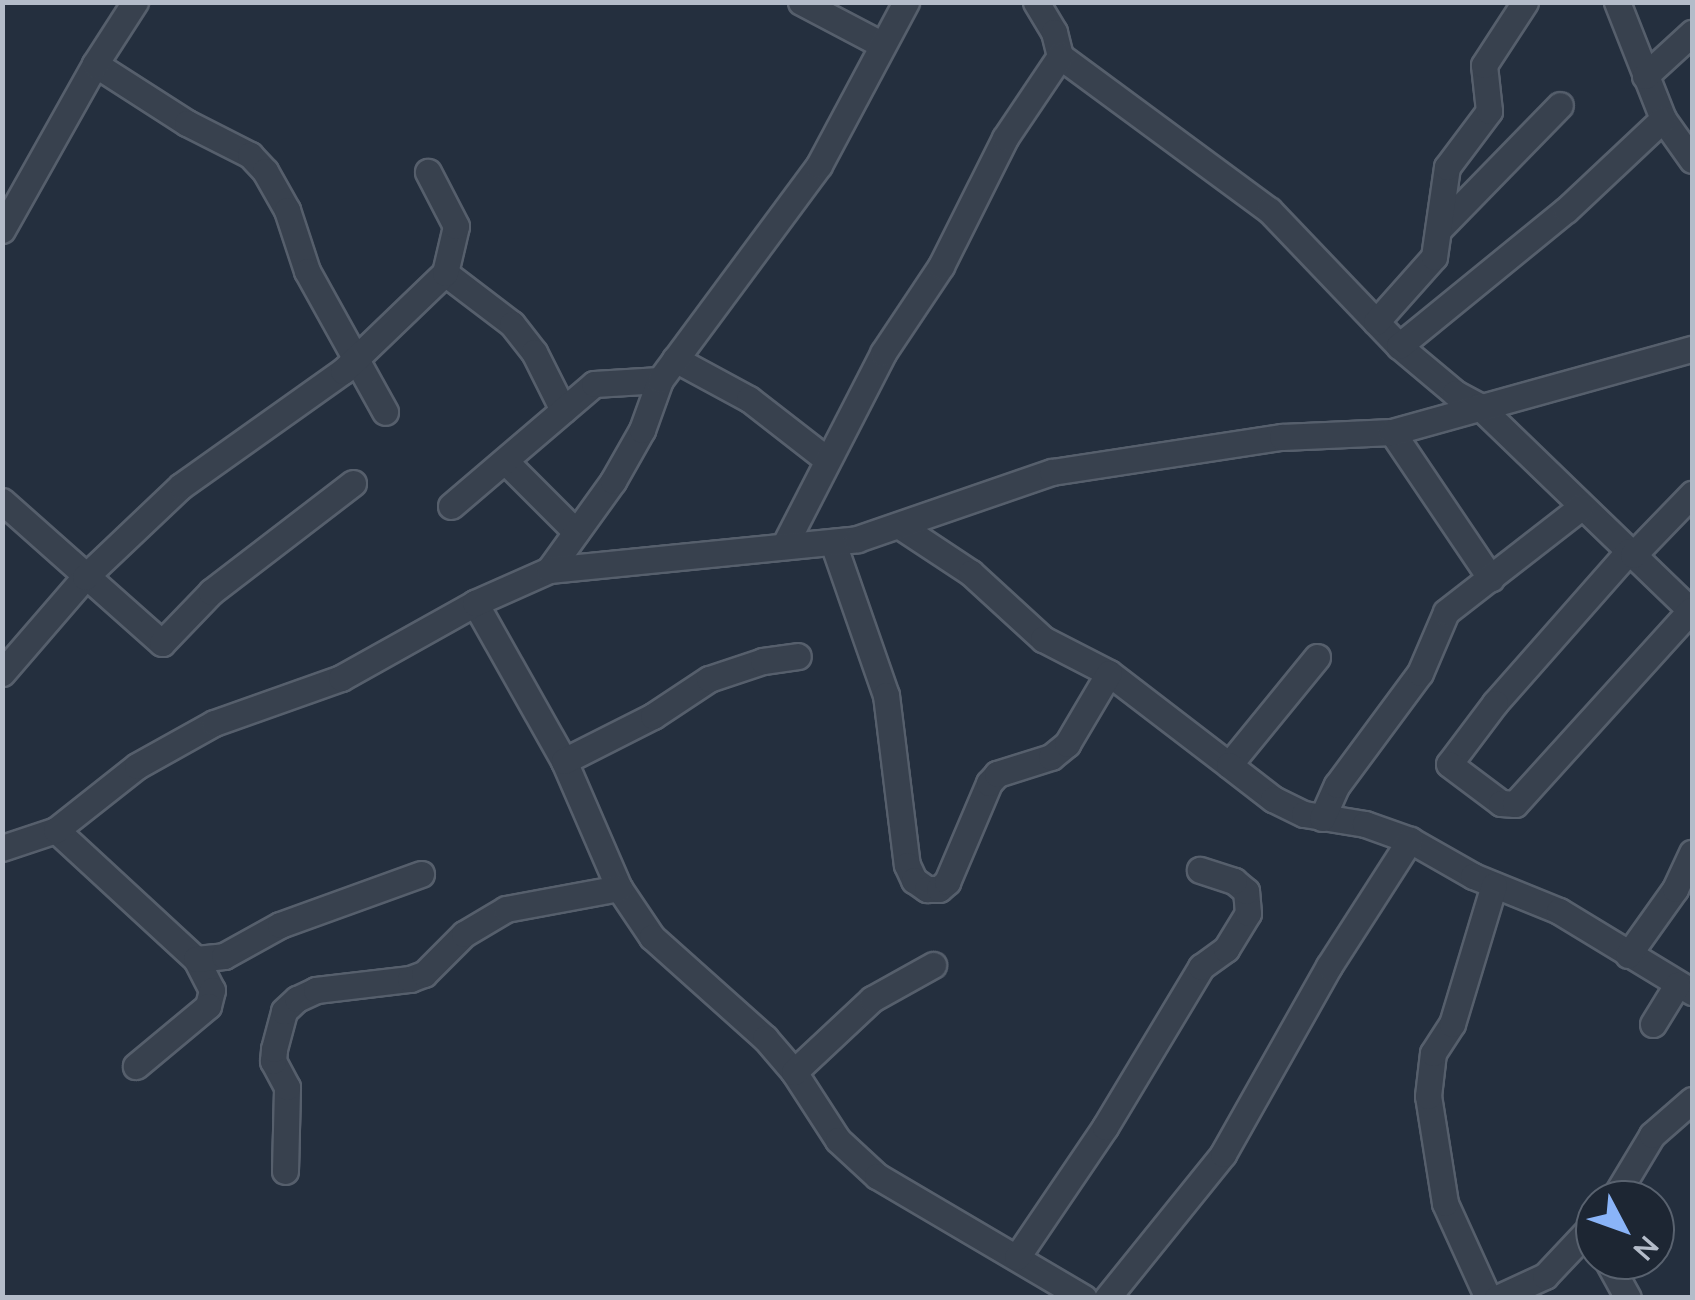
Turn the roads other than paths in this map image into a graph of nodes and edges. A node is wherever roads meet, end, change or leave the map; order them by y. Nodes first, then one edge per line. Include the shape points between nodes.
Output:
1 (135, 2) edge
2 (801, 2) edge
3 (906, 2) edge
4 (1036, 2) edge
5 (1525, 2) edge
6 (1617, 2) edge
7 (1692, 32) edge
8 (881, 44) junction
9 (1060, 56) junction
10 (95, 64) junction
11 (1645, 76) junction
12 (1560, 105) dead end
13 (1663, 119) junction
14 (1689, 150) edge
15 (428, 172) dead end
16 (1439, 229) junction
17 (2, 230) edge
18 (446, 273) junction
19 (1376, 322) junction
20 (1399, 346) junction
21 (1692, 349) edge
22 (358, 356) junction
23 (668, 370) junction
24 (1479, 406) junction
25 (564, 410) junction
26 (385, 412) dead end
27 (1392, 432) junction
28 (826, 459) junction
29 (506, 462) junction
30 (353, 483) dead end
31 (1692, 494) edge
32 (2, 501) edge
33 (451, 506) dead end
34 (1581, 507) junction
35 (900, 526) junction
36 (576, 532) junction
37 (833, 543) junction
38 (784, 546) junction
39 (1631, 553) junction
40 (549, 570) junction
41 (85, 578) junction
42 (1491, 579) junction
43 (475, 603) junction
44 (1692, 611) edge
45 (798, 656) dead end
46 (1317, 658) dead end
47 (1110, 672) junction
48 (2, 673) edge
49 (564, 761) junction
50 (1228, 766) junction
51 (1322, 818) junction
52 (56, 830) junction
53 (1410, 840) junction
54 (2, 848) edge
55 (1692, 853) edge
56 (1200, 870) dead end
57 (421, 874) dead end
58 (1494, 885) junction
59 (619, 888) junction
60 (1628, 955) junction
61 (196, 960) junction
62 (933, 965) dead end
63 (1685, 988) edge
64 (1653, 1024) dead end
65 (136, 1066) dead end
66 (794, 1072) junction
67 (1690, 1114) edge
68 (285, 1170) dead end
69 (1625, 1180) edge
70 (1575, 1248) edge
71 (1016, 1257) junction
72 (1084, 1298) edge
73 (1107, 1298) edge
74 (1488, 1298) edge
75 (1496, 1298) edge

1 - 10 street
2 - 8 street
3 - 8 street
4 - 9 street
5 - 16 street via 1484,65 1490,107 1447,166
6 - 11 street
7 - 11 street
8 - 23 street via 818,164
9 - 19 street via 1268,210
9 - 28 street via 1005,138 954,244 883,352
10 - 17 street
10 - 22 street via 266,171 308,271
11 - 13 street
12 - 16 street
13 - 14 street
13 - 20 street via 1566,210
15 - 18 street via 456,226
16 - 19 street via 1431,262
18 - 22 street
18 - 25 street via 512,324
19 - 20 street
20 - 24 street
21 - 24 street
22 - 26 street
22 - 41 street via 181,486
23 - 25 street via 594,384
23 - 28 street via 749,400
23 - 36 street via 642,430
24 - 27 street
24 - 34 street
25 - 29 street
27 - 35 street via 1282,436 1052,472
27 - 42 street
28 - 38 street
29 - 33 street
29 - 36 street
30 - 41 street via 211,592 162,643
31 - 39 street
32 - 41 street
34 - 39 street
34 - 42 street
35 - 37 street
35 - 47 street via 970,573 1043,638
36 - 40 street
37 - 38 street
37 - 47 street via 886,694 907,865 927,889 947,882 989,783 1067,744
38 - 40 street
39 - 44 street
39 - 44 street via 1495,703 1449,764 1501,803 1515,804
40 - 43 street
41 - 48 street
42 - 51 street via 1446,612 1420,673 1337,785
43 - 49 street
43 - 52 street via 341,678 214,723 137,766
45 - 49 street via 710,679
46 - 50 street
47 - 50 street
49 - 59 street
50 - 51 street via 1274,799
51 - 53 street
52 - 54 street
52 - 61 street
53 - 58 street
53 - 73 street via 1328,966 1222,1154
55 - 60 street via 1675,890
56 - 71 street via 1246,890 1248,913 1226,948 1201,967 1105,1128
57 - 61 street via 280,924 224,956
58 - 60 street via 1559,911
58 - 74 street via 1452,1024 1433,1053 1428,1096 1445,1203
59 - 66 street via 652,937
59 - 68 street via 506,909 410,979 316,990 297,1000 284,1011 273,1061 287,1087
60 - 63 street
61 - 65 street via 213,998
62 - 66 street via 872,1000
63 - 64 street
66 - 71 street via 838,1140 877,1176
67 - 69 street via 1652,1135
70 - 75 street via 1545,1276
71 - 72 street

